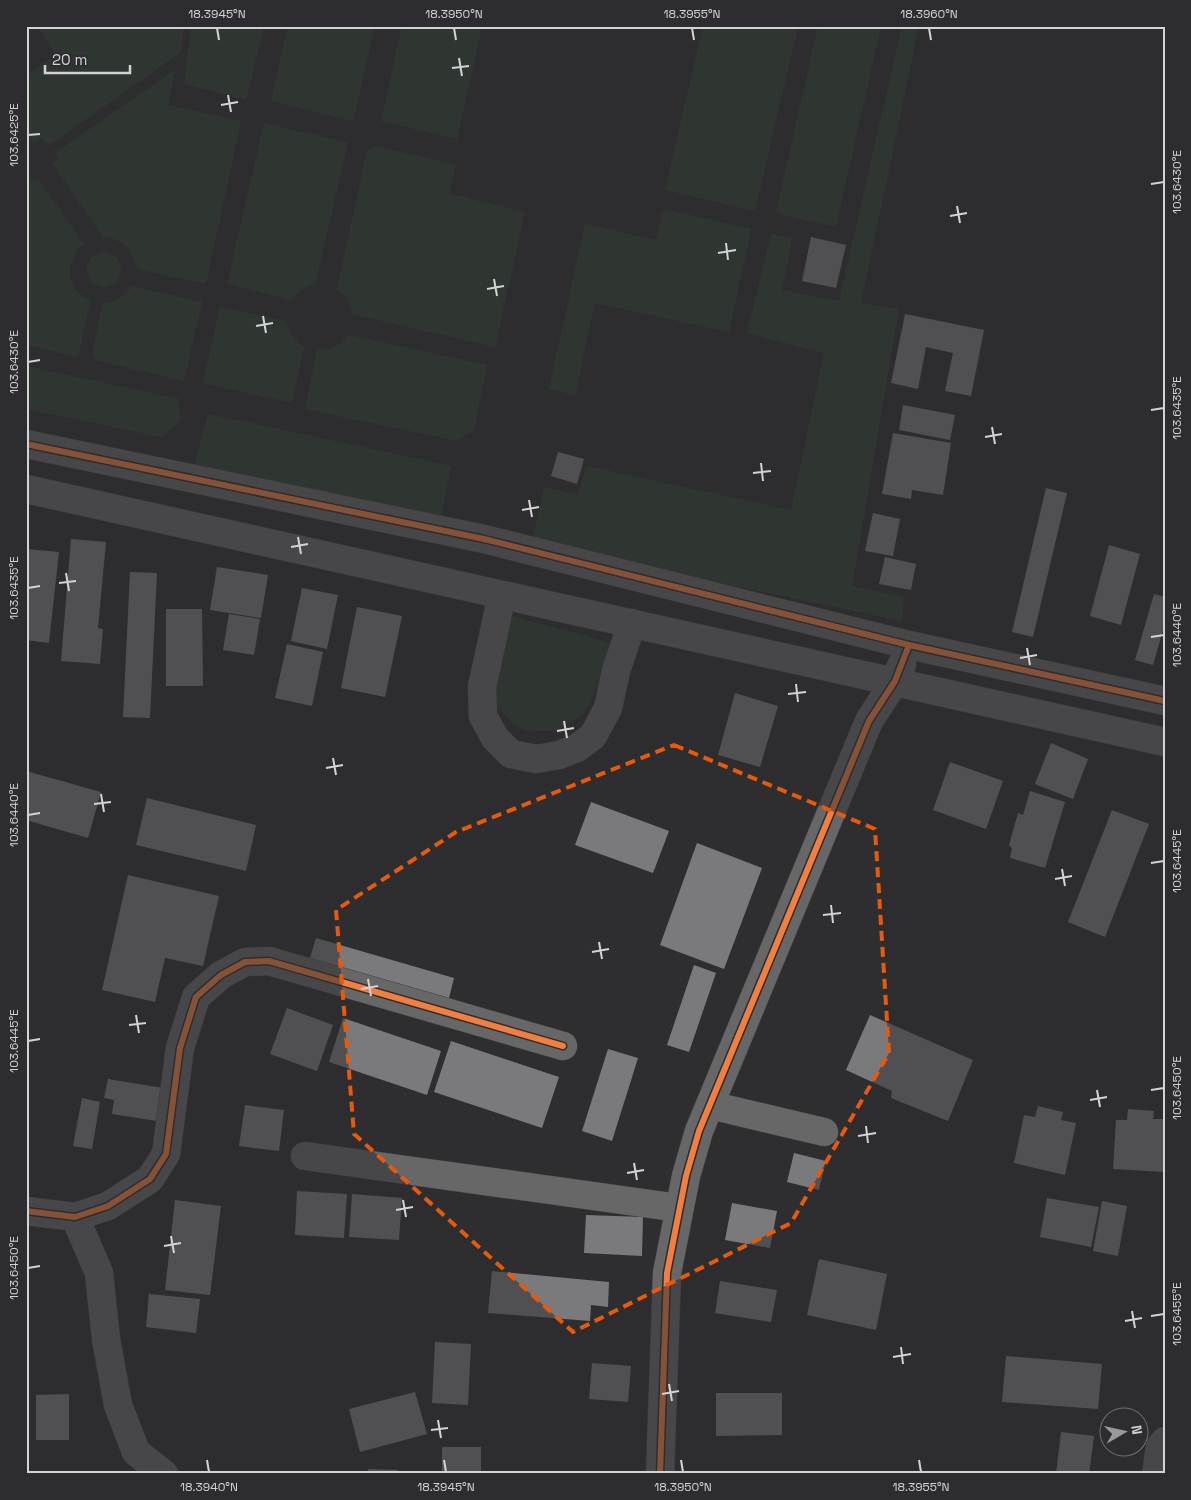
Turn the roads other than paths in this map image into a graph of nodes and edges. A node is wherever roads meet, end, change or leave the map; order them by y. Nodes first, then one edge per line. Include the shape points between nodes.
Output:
1 (26, 444) edge
2 (26, 488) edge
3 (502, 595) junction
4 (632, 623) junction
5 (909, 645) junction
6 (895, 681) junction
7 (1165, 701) edge
8 (1165, 742) edge
9 (563, 1046) dead end
10 (710, 1105) junction
11 (824, 1132) dead end
12 (305, 1156) dead end
13 (679, 1208) junction
14 (26, 1211) edge
15 (75, 1217) junction
16 (1165, 1441) edge
17 (164, 1474) edge
18 (660, 1474) edge
19 (1156, 1474) edge

1 - 5 street via 484,539
2 - 3 street
3 - 4 street
3 - 4 street via 482,687 483,716 495,738 511,754 536,759 559,755 577,748 593,736 608,708
4 - 6 street
5 - 6 street
5 - 7 street
6 - 8 street
6 - 10 street via 869,721
9 - 15 street via 269,960 245,962 221,975 196,997 180,1048 166,1154 150,1179 108,1206
10 - 11 street
10 - 13 street via 699,1131
12 - 13 street
13 - 18 street via 667,1273
14 - 15 street
15 - 17 street via 98,1273 118,1405 136,1452
16 - 19 street via 1160,1447

